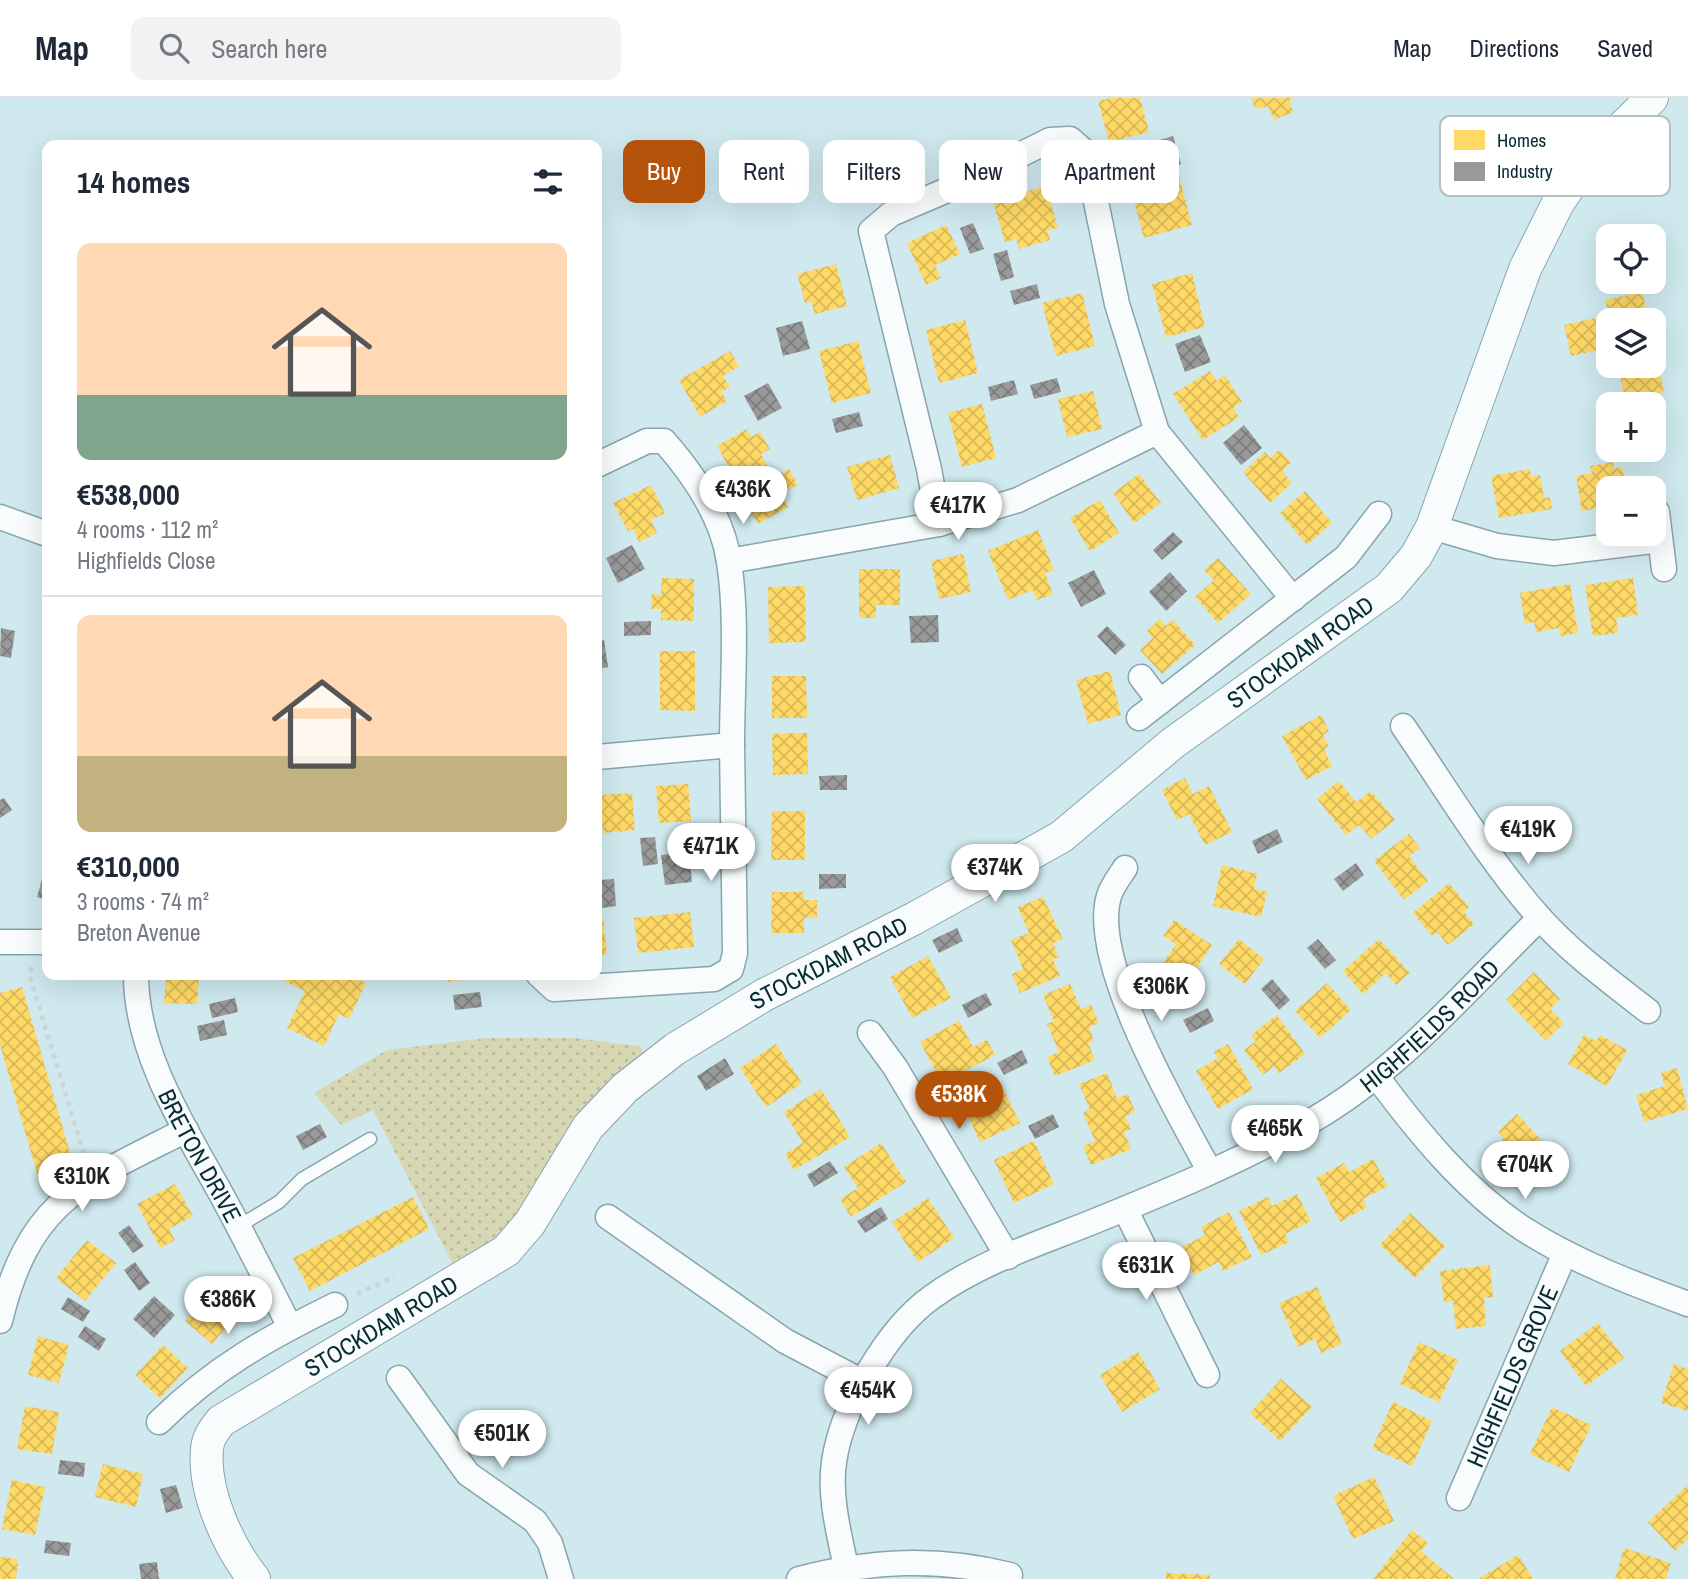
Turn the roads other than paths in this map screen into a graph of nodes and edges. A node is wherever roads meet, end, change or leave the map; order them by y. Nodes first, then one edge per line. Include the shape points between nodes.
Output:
1 (1652, 98) edge
2 (1634, 116) edge
3 (1563, 196) edge
4 (1157, 432) junction
5 (602, 463) edge
6 (1379, 514) dead end
7 (0, 517) edge
8 (939, 524) junction
9 (1432, 527) junction
10 (42, 532) edge
11 (1611, 546) edge
12 (1661, 546) edge
13 (729, 561) junction
14 (1664, 569) dead end
15 (1293, 599) junction
16 (1140, 677) dead end
17 (1160, 702) junction
18 (1139, 718) dead end
19 (1403, 726) dead end
20 (732, 745) junction
21 (602, 757) edge
22 (1125, 868) dead end
23 (1540, 918) junction
24 (40, 941) edge
25 (0, 942) edge
26 (136, 980) edge
27 (544, 980) edge
28 (1648, 1011) dead end
29 (870, 1033) dead end
30 (1377, 1077) junction
31 (186, 1130) junction
32 (370, 1139) dead end
33 (1209, 1170) junction
34 (1125, 1209) junction
35 (608, 1217) dead end
36 (239, 1226) junction
37 (1565, 1253) junction
38 (1007, 1257) junction
39 (1688, 1304) edge
40 (335, 1305) road end
41 (0, 1321) edge
42 (290, 1327) junction
43 (1208, 1375) dead end
44 (400, 1378) dead end
45 (863, 1382) junction
46 (159, 1422) dead end
47 (1459, 1498) dead end
48 (846, 1567) junction
49 (978, 1573) edge
50 (1010, 1575) dead end
51 (254, 1579) edge
52 (561, 1579) edge
53 (799, 1579) edge

1 - 2 street, STOCKDAM ROAD
3 - 9 street, STOCKDAM ROAD via 1525,269
4 - 8 street via 1018,500
4 - 8 street via 1117,304 1086,153 1070,139 1051,140 891,214 871,231
4 - 15 street
5 - 13 street via 647,441 664,441 686,466 720,529
6 - 15 street via 1346,557
7 - 10 street
8 - 13 street
9 - 11 street via 1497,547 1554,553
9 - 51 street, STOCKDAM ROAD via 1416,556 1389,588 1173,743 1061,837 764,995 683,1044 625,1088 588,1127 530,1223 506,1251 221,1421 210,1435 207,1449 211,1491 226,1531
12 - 14 street
13 - 20 street
15 - 17 street
16 - 17 street
17 - 18 street
19 - 23 street
20 - 21 street
20 - 27 street via 732,969 714,979 554,989
22 - 33 street via 1109,895 1106,924 1114,969 1144,1042
23 - 28 street
23 - 30 street, HIGHFIELDS ROAD
24 - 25 street
26 - 31 street, BRETON DRIVE via 146,1044
29 - 38 street via 895,1067
30 - 33 street, HIGHFIELDS ROAD via 1310,1122
30 - 37 street via 1436,1151 1477,1191 1521,1227
31 - 36 street, BRETON DRIVE
31 - 41 street via 94,1177 61,1200 25,1247
32 - 36 lane via 302,1179 279,1202
33 - 34 street, HIGHFIELDS ROAD
34 - 38 street, HIGHFIELDS ROAD
34 - 43 street
35 - 45 street via 785,1341
36 - 42 street, BRETON DRIVE
37 - 39 street
37 - 47 street, HIGHFIELDS GROVE
38 - 45 street, HIGHFIELDS ROAD via 929,1298 893,1337
40 - 42 street
42 - 46 street via 228,1362
44 - 52 street via 468,1475 535,1521 551,1543
45 - 48 street, HIGHFIELDS ROAD via 834,1463 834,1503
48 - 49 street via 901,1561
48 - 53 street
49 - 50 street

